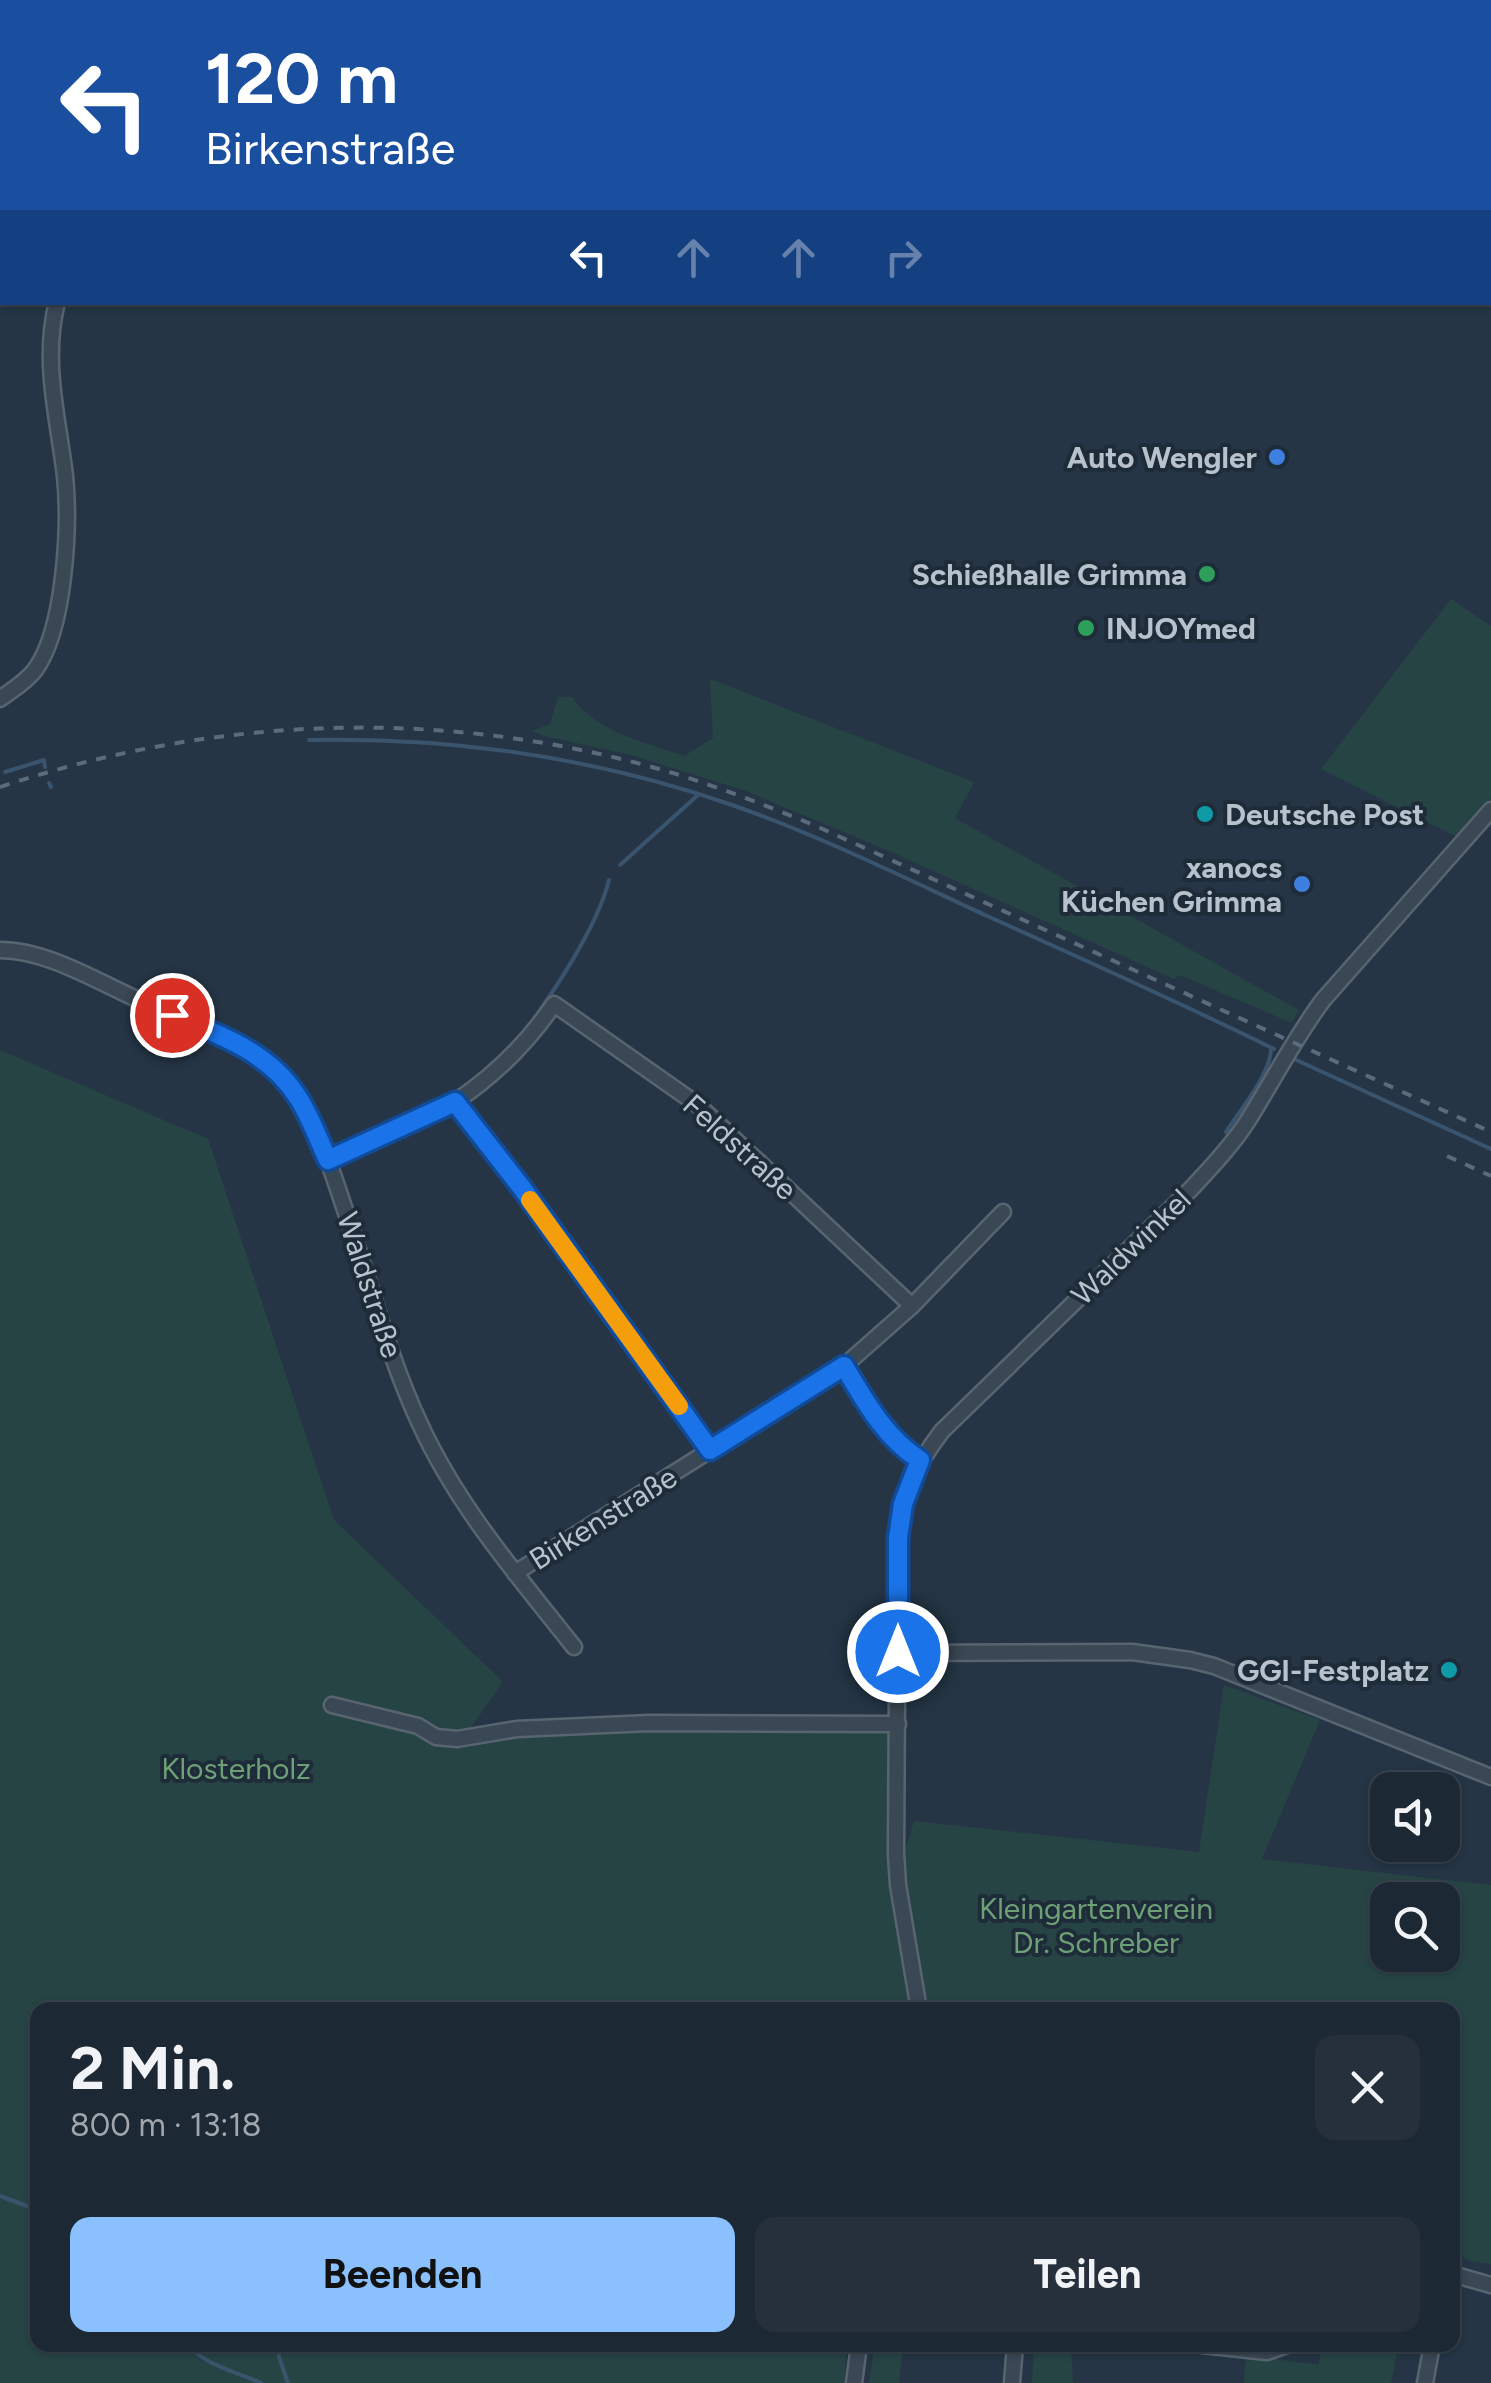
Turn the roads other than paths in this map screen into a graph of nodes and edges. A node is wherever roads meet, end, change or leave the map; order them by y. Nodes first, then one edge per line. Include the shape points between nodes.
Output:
1 (56, 305) edge
2 (0, 699) edge
3 (1491, 810) edge
4 (0, 950) edge
5 (455, 1102) junction
6 (328, 1160) junction
7 (1004, 1212) dead end
8 (912, 1306) junction
9 (844, 1366) junction
10 (710, 1450) junction
11 (920, 1460) junction
12 (515, 1573) junction
13 (574, 1647) dead end
14 (898, 1652) junction
15 (332, 1704) dead end
16 (898, 1724) junction
17 (1491, 1777) edge
18 (918, 2002) edge
19 (1460, 2276) edge
20 (1491, 2285) edge
21 (859, 2352) edge
22 (1014, 2352) edge
23 (1431, 2352) edge
24 (854, 2383) edge
25 (1012, 2383) edge
26 (1425, 2383) edge

1 - 2 street via 50,376 66,519 57,614 35,670
3 - 11 street, Waldwinkel via 1315,1010 1246,1124 1191,1190 942,1431
4 - 6 street, Waldstraße via 48,959 261,1058 295,1092
5 - 6 street
5 - 8 street, Feldstraße via 508,1061 554,1004 698,1105
5 - 10 street
6 - 12 street, Waldstraße via 420,1424 466,1506
7 - 8 street, Birkenstraße
8 - 9 street, Birkenstraße
9 - 10 street, Birkenstraße
9 - 11 street via 894,1440
10 - 12 street, Birkenstraße
11 - 14 street, Waldwinkel via 898,1538
12 - 13 street, Waldstraße
14 - 16 street, Waldwinkel
14 - 17 street via 1132,1652 1190,1660
15 - 16 street via 457,1739 648,1722
16 - 18 street, Waldwinkel via 898,1886
19 - 20 street
21 - 24 street
22 - 25 street
23 - 26 street

